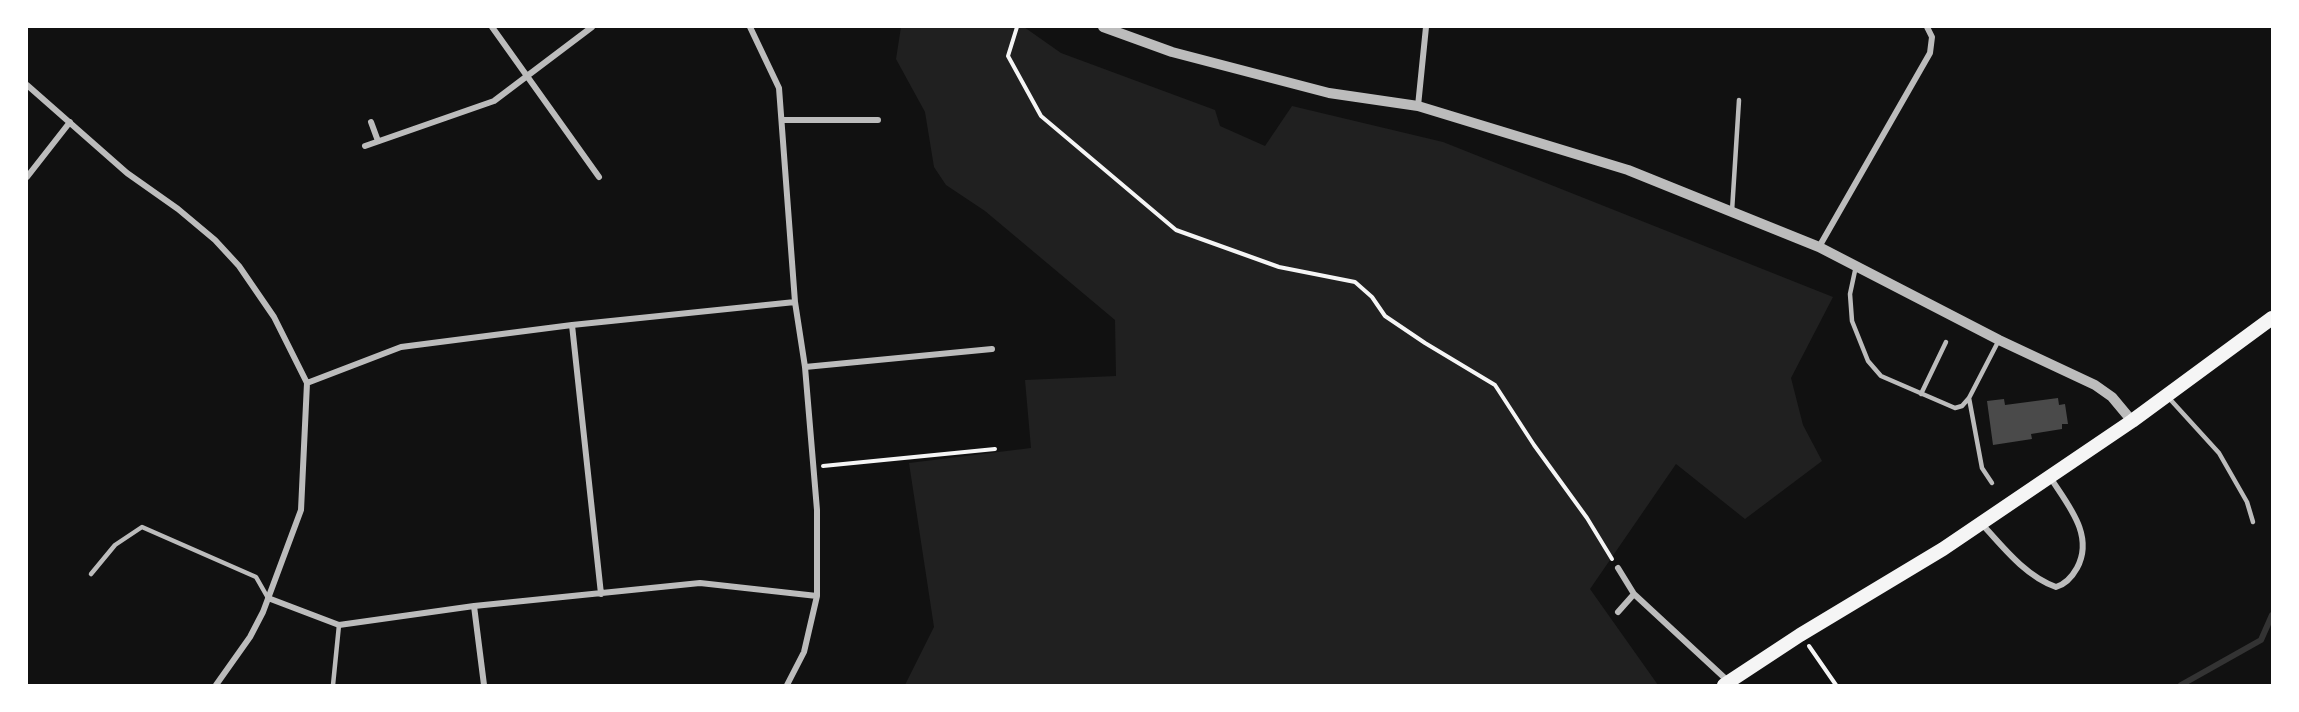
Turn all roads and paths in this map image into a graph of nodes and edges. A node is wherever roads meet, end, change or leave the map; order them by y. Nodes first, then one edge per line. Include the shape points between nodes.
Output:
1 (492, 27) edge
2 (592, 27) edge
3 (750, 27) edge
4 (1017, 27) edge
5 (1103, 27) edge
6 (1426, 27) edge
7 (1927, 27) edge
8 (528, 75) junction
9 (27, 85) edge
10 (1739, 100) dead end
11 (1418, 106) junction
12 (783, 120) junction
13 (878, 120) dead end
14 (70, 122) junction
15 (371, 122) dead end
16 (378, 141) junction
17 (365, 146) dead end
18 (27, 177) edge
19 (599, 177) dead end
20 (1732, 211) junction
21 (1819, 247) junction
22 (1857, 266) junction
23 (795, 302) junction
24 (2272, 318) edge
25 (572, 325) junction
26 (1999, 340) junction
27 (1946, 342) dead end
28 (992, 348) dead end
29 (805, 367) junction
30 (306, 383) junction
31 (1921, 394) junction
32 (2166, 395) junction
33 (1969, 398) junction
34 (2132, 421) junction
35 (995, 449) dead end
36 (814, 467) junction
37 (2049, 476) junction
38 (1992, 483) dead end
39 (2253, 522) dead end
40 (1980, 523) junction
41 (1618, 568) joint
42 (91, 574) dead end
43 (601, 594) junction
44 (1634, 594) junction
45 (817, 596) junction
46 (268, 598) junction
47 (474, 606) junction
48 (1617, 612) dead end
49 (339, 625) junction
50 (1800, 634) junction
51 (1727, 684) edge
52 (216, 685) edge
53 (333, 685) edge
54 (484, 685) edge
55 (787, 685) edge
56 (1836, 685) edge

1 - 8 street
2 - 8 street
3 - 12 street via 779,88
4 - 41 path via 1008,56 1041,116 1176,230 1279,267 1355,282 1385,316 1495,385
5 - 11 street via 1172,52 1329,93
6 - 11 street
7 - 21 street via 1932,37 1929,53
8 - 16 street via 494,100
8 - 19 street
9 - 14 street
10 - 20 lane
11 - 20 street via 1628,170
12 - 13 street
12 - 23 street
14 - 18 street
14 - 30 street via 231,257 274,317
15 - 16 street
16 - 17 street
20 - 21 street
21 - 22 street
22 - 26 street
22 - 31 lane via 1850,294 1852,321 1869,361 1881,376
23 - 25 street
23 - 29 street
24 - 32 main road
25 - 30 street via 401,347
25 - 43 street
26 - 33 lane
26 - 34 street via 2095,385 2112,397
27 - 31 lane
28 - 29 street
29 - 36 street
30 - 46 street via 301,510
31 - 33 lane via 1955,408
32 - 34 main road
32 - 39 lane via 2219,453 2247,502
33 - 38 lane via 1982,468
34 - 37 main road
35 - 36 path
36 - 45 street
37 - 40 main road
37 - 40 street via 2075,517 2083,541 2081,561 2066,582 2056,586 2037,577 2021,566
40 - 50 main road
41 - 44 street
42 - 46 lane via 116,545 142,527 256,577
43 - 45 street via 700,583
43 - 47 street
44 - 48 street
44 - 51 street
45 - 55 street via 804,652
46 - 49 street
46 - 52 street via 250,637
47 - 49 street
47 - 54 street
49 - 53 lane
50 - 51 main road
50 - 56 path

